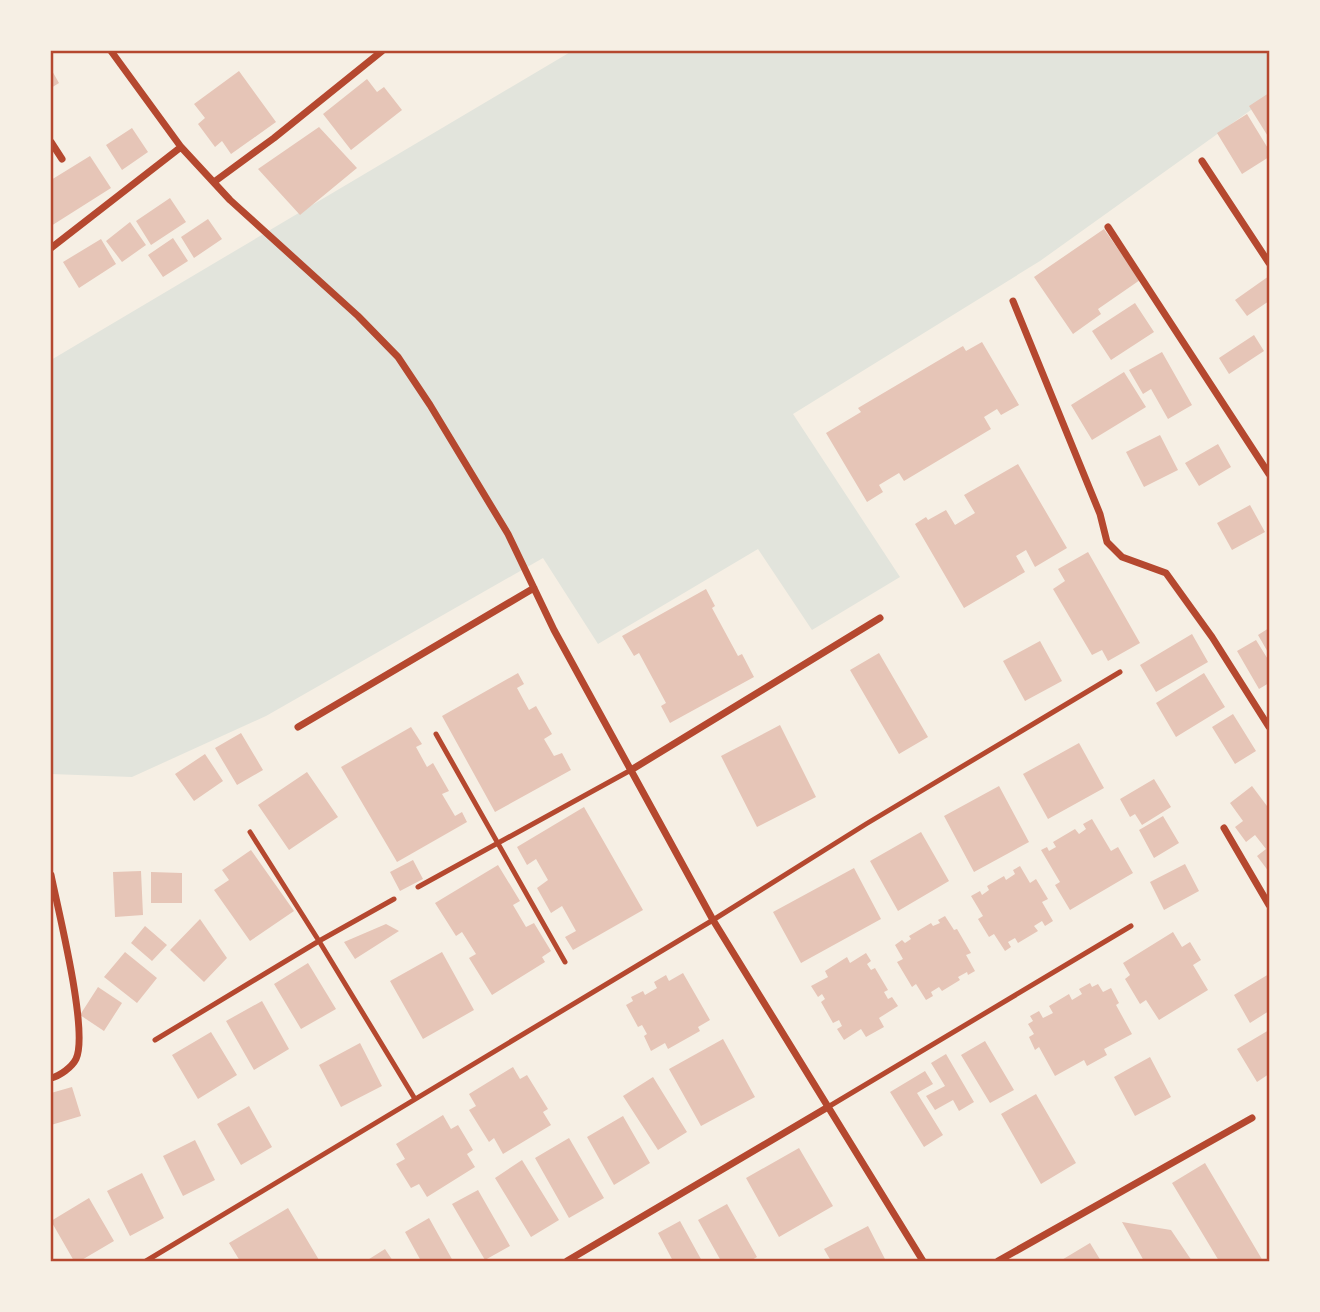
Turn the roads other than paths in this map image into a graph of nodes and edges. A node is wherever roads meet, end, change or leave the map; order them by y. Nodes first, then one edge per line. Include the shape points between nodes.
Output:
1 (111, 51) edge
2 (382, 51) edge
3 (51, 142) edge
4 (181, 147) junction
5 (62, 159) dead end
6 (1202, 161) dead end
7 (214, 182) junction
8 (1108, 227) dead end
9 (51, 248) edge
10 (1269, 263) edge
11 (1013, 301) dead end
12 (1269, 474) edge
13 (534, 588) junction
14 (880, 618) dead end
15 (1120, 672) dead end
16 (298, 727) dead end
17 (1269, 727) edge
18 (436, 734) dead end
19 (631, 770) junction
20 (1224, 828) dead end
21 (250, 832) dead end
22 (498, 843) junction
23 (51, 875) edge
24 (418, 887) dead end
25 (394, 900) dead end
26 (1269, 905) edge
27 (713, 920) junction
28 (1132, 926) dead end
29 (319, 941) junction
30 (565, 962) dead end
31 (155, 1040) dead end
32 (51, 1077) edge
33 (415, 1099) junction
34 (828, 1107) junction
35 (1252, 1118) dead end
36 (146, 1261) edge
37 (568, 1261) edge
38 (923, 1261) edge
39 (998, 1261) edge

1 - 4 street
2 - 7 street
3 - 5 street
4 - 7 street
4 - 9 street
6 - 10 street
7 - 13 street via 398,357 508,534
8 - 12 street
11 - 17 street via 1100,514 1107,542 1122,557 1166,573
13 - 16 street
13 - 19 street
14 - 19 street
15 - 27 lane
18 - 22 lane
19 - 22 lane
19 - 27 street
20 - 26 street
21 - 29 lane
22 - 24 lane
22 - 30 lane
23 - 32 street via 80,1038 76,1059 59,1076
25 - 29 lane
27 - 33 lane
27 - 34 street
28 - 34 lane
29 - 31 lane
29 - 33 lane
33 - 36 lane
34 - 37 street
34 - 38 street
35 - 39 street

